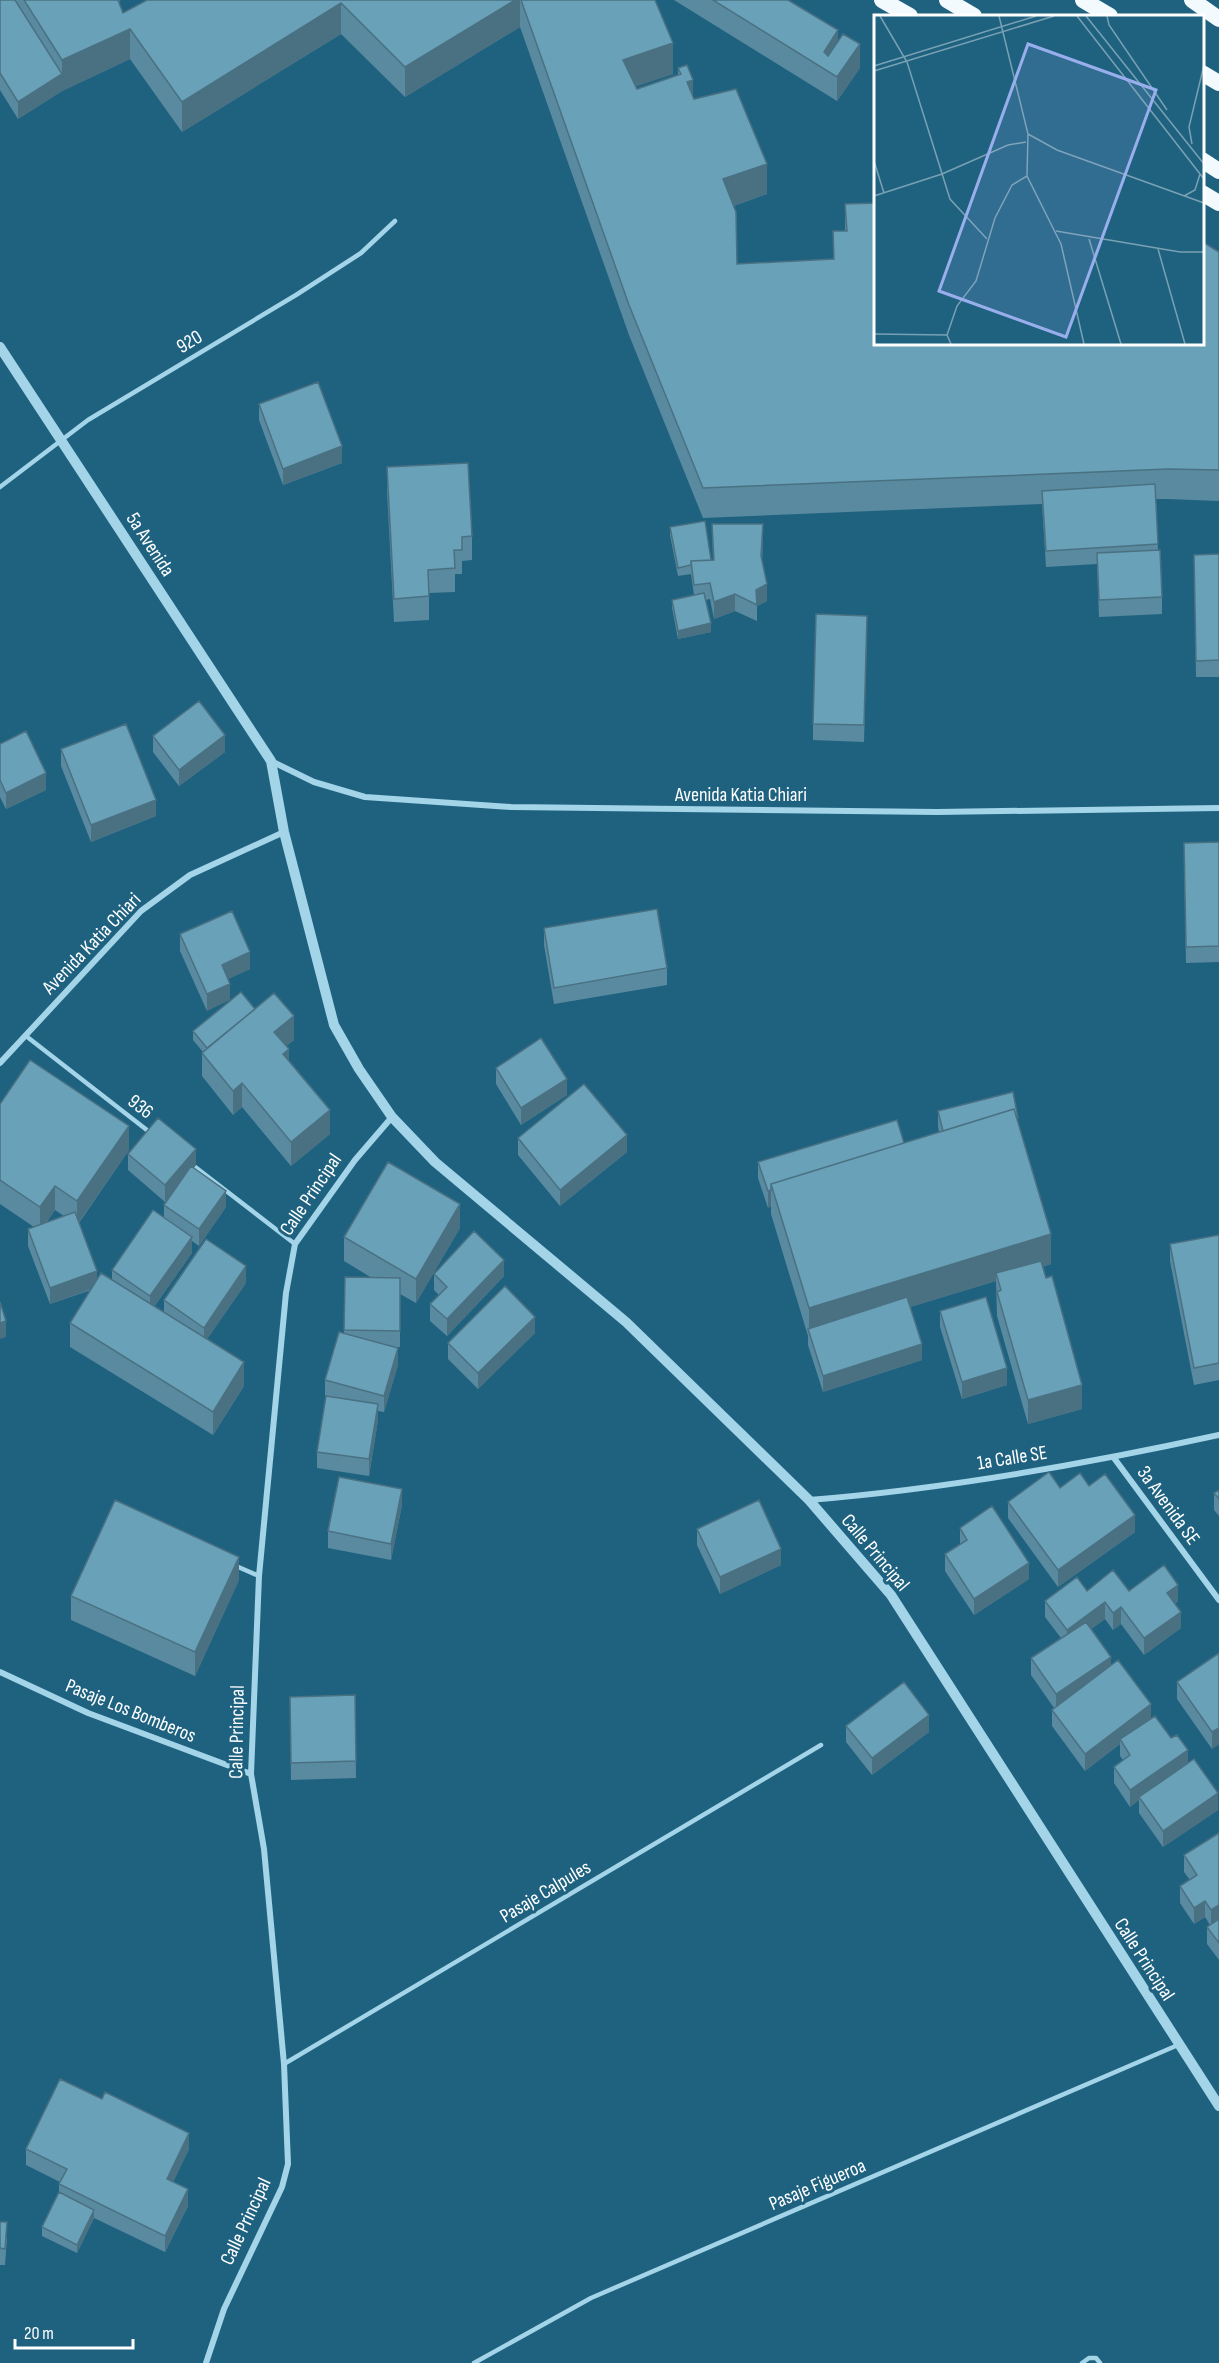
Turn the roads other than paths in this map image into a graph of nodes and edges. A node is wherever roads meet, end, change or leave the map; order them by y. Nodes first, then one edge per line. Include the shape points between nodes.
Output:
1 (882, 0) edge
2 (947, 0) edge
3 (1083, 0) edge
4 (1192, 0) edge
5 (908, 15) edge
6 (972, 15) edge
7 (1108, 15) edge
8 (1219, 19) edge
9 (1204, 74) edge
10 (1219, 83) edge
11 (1204, 161) edge
12 (1219, 171) edge
13 (1204, 194) edge
14 (1219, 203) edge
15 (394, 221) dead end
16 (0, 347) edge
17 (62, 442) junction
18 (0, 487) edge
19 (271, 761) junction
20 (1219, 808) edge
21 (285, 832) junction
22 (26, 1036) junction
23 (0, 1064) edge
24 (392, 1117) junction
25 (156, 1137) edge
26 (183, 1158) edge
27 (295, 1244) junction
28 (1219, 1435) edge
29 (1114, 1458) junction
30 (809, 1500) junction
31 (226, 1561) edge
32 (259, 1576) junction
33 (1219, 1600) edge
34 (0, 1672) edge
35 (821, 1744) dead end
36 (251, 1774) junction
37 (1178, 2045) junction
38 (284, 2064) junction
39 (1219, 2106) edge
40 (206, 2363) edge
41 (474, 2363) edge
42 (1082, 2363) edge
43 (1100, 2363) edge

1 - 5 highway
2 - 6 highway
3 - 7 highway
4 - 8 highway
9 - 10 highway
11 - 12 highway
13 - 14 highway
15 - 17 lane, 920 via 351,259 297,295 88,420
16 - 17 street, 5a Avenida
17 - 18 lane, 920
17 - 19 street, 5a Avenida
19 - 20 street, Avenida Katia Chiari via 314,782 365,797 511,807 937,812
19 - 21 street, Calle Principal
21 - 22 street, Avenida Katia Chiari via 190,875 141,911
21 - 24 street, Calle Principal via 334,1025
22 - 23 street, Avenida Katia Chiari
22 - 25 lane, 936
24 - 27 street, Calle Principal via 355,1160
24 - 30 street, Calle Principal via 435,1162 626,1322
26 - 27 lane
27 - 32 street, Calle Principal via 286,1293
28 - 29 street, 1a Calle SE
29 - 30 street, 1a Calle SE
29 - 33 street, 3a Avenida SE
30 - 37 street, Calle Principal via 891,1595
31 - 32 lane
32 - 36 street, Calle Principal
34 - 36 street, Pasaje Los Bomberos via 88,1713
35 - 38 lane, Pasaje Calpules
36 - 38 street, Calle Principal via 264,1849
37 - 39 street, Calle Principal
37 - 41 lane, Pasaje Figueroa via 591,2298
38 - 40 street, Calle Principal via 288,2164 282,2187 224,2309
42 - 43 lane via 1089,2358

